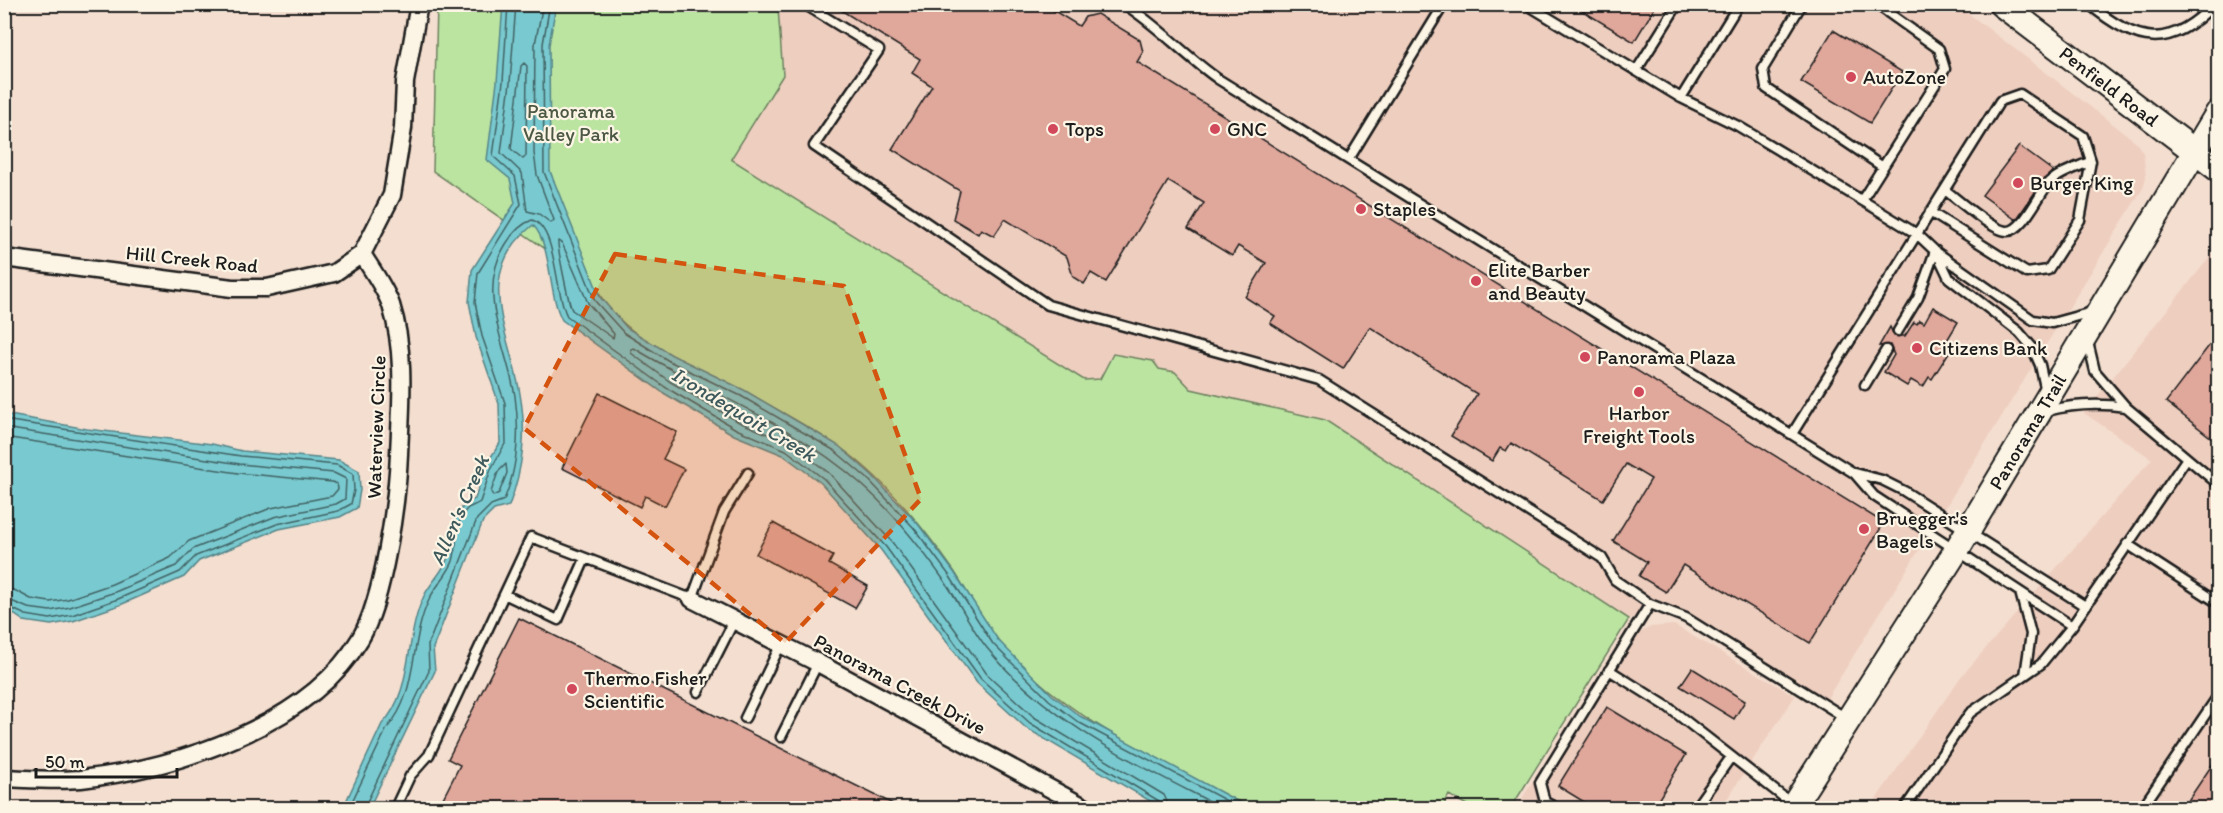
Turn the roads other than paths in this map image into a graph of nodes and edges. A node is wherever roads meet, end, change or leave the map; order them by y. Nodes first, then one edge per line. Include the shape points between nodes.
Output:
1 (419, 4) edge
2 (804, 4) edge
3 (1124, 4) edge
4 (1444, 4) edge
5 (1526, 4) edge
6 (1678, 4) edge
7 (1739, 4) edge
8 (1876, 4) edge
9 (2090, 4) edge
10 (2214, 4) edge
11 (1798, 6) edge
12 (2013, 11) edge
13 (1636, 71) junction
14 (1682, 98) junction
15 (2218, 113) edge
16 (2197, 152) junction
17 (1349, 159) junction
18 (2091, 162) junction
19 (1883, 167) junction
20 (2218, 169) edge
21 (1945, 190) junction
22 (1862, 200) junction
23 (1930, 212) junction
24 (1917, 234) junction
25 (1935, 251) junction
26 (362, 254) junction
27 (4, 258) edge
28 (2102, 308) junction
29 (1898, 332) dead end
30 (2086, 334) junction
31 (1886, 350) dead end
32 (1865, 385) dead end
33 (2043, 406) junction
34 (2126, 407) junction
35 (1792, 434) junction
36 (2187, 458) junction
37 (748, 473) dead end
38 (1854, 473) junction
39 (2218, 484) edge
40 (1962, 541) junction
41 (2127, 544) junction
42 (585, 559) junction
43 (2020, 592) junction
44 (506, 595) junction
45 (692, 599) junction
46 (2218, 603) edge
47 (1650, 604) junction
48 (2085, 606) junction
49 (734, 621) junction
50 (2072, 626) junction
51 (781, 644) junction
52 (818, 663) junction
53 (1609, 670) junction
54 (2025, 675) junction
55 (698, 692) dead end
56 (2218, 696) edge
57 (745, 718) dead end
58 (1849, 719) junction
59 (781, 737) dead end
60 (1731, 757) junction
61 (4, 778) edge
62 (1793, 807) edge
63 (394, 808) edge
64 (1086, 808) edge
65 (1557, 808) edge
66 (1695, 808) edge
67 (1905, 808) edge
68 (2142, 808) edge

1 - 26 street, Hill Creek Road via 392,195
2 - 47 lane via 879,51 814,146 1048,305 1319,380 1602,558 1615,580
3 - 17 lane via 1177,43 1201,68
4 - 17 lane
5 - 13 lane
6 - 13 lane
7 - 14 lane
8 - 19 lane via 1939,49 1945,69
9 - 10 lane via 2139,36 2170,36 2196,24
11 - 19 lane via 1763,69 1766,88
12 - 16 main road, Penfield Road
13 - 14 lane
14 - 22 lane via 1738,126
15 - 16 main road, Panorama Trail
16 - 20 main road, Penfield Road
16 - 28 main road, Panorama Trail
17 - 35 lane
18 - 21 lane via 2051,182 2023,222 2006,231
18 - 21 lane via 2083,136 2020,94 2000,101
18 - 23 lane via 2080,220 2048,270 2027,273
19 - 22 lane
21 - 23 lane
22 - 24 lane
23 - 24 lane
24 - 25 lane
24 - 35 lane
25 - 28 lane via 2033,320 2071,320
25 - 29 lane via 1918,298
25 - 33 lane via 1949,278 2019,332 2032,347 2040,365
26 - 27 street, Hill Creek Road via 334,273 267,288 232,288
26 - 61 street, Waterview Circle via 391,303 399,339 398,493 376,597 362,637 341,668 306,698 258,727 205,751 136,770 79,779
28 - 30 main road, Panorama Trail
30 - 33 main road, Panorama Trail
30 - 34 lane via 2095,371
31 - 32 lane
33 - 34 lane via 2102,403
33 - 40 main road, Panorama Trail
34 - 36 lane
35 - 38 lane
36 - 39 lane
36 - 41 lane
37 - 45 lane via 724,512
38 - 40 lane via 1874,496
38 - 40 lane via 1904,491
40 - 43 lane
40 - 48 lane
40 - 58 main road, Panorama Trail
41 - 46 lane
41 - 48 lane
42 - 44 lane via 531,537
42 - 44 lane via 558,620
42 - 45 lane
43 - 50 lane
43 - 54 lane via 2031,634
44 - 63 lane via 429,755 410,776
45 - 49 street, Panorama Creek Drive
47 - 53 lane
47 - 58 lane via 1686,618
48 - 50 lane
49 - 51 street, Panorama Creek Drive
49 - 55 lane
50 - 54 lane via 2041,664
51 - 52 street, Panorama Creek Drive
51 - 57 lane
52 - 59 lane
52 - 64 street, Panorama Creek Drive
53 - 60 lane via 1668,706
53 - 65 lane via 1540,783 1545,802
54 - 67 lane via 1970,713
56 - 68 lane
58 - 62 main road, Panorama Trail
60 - 62 lane
60 - 66 lane

